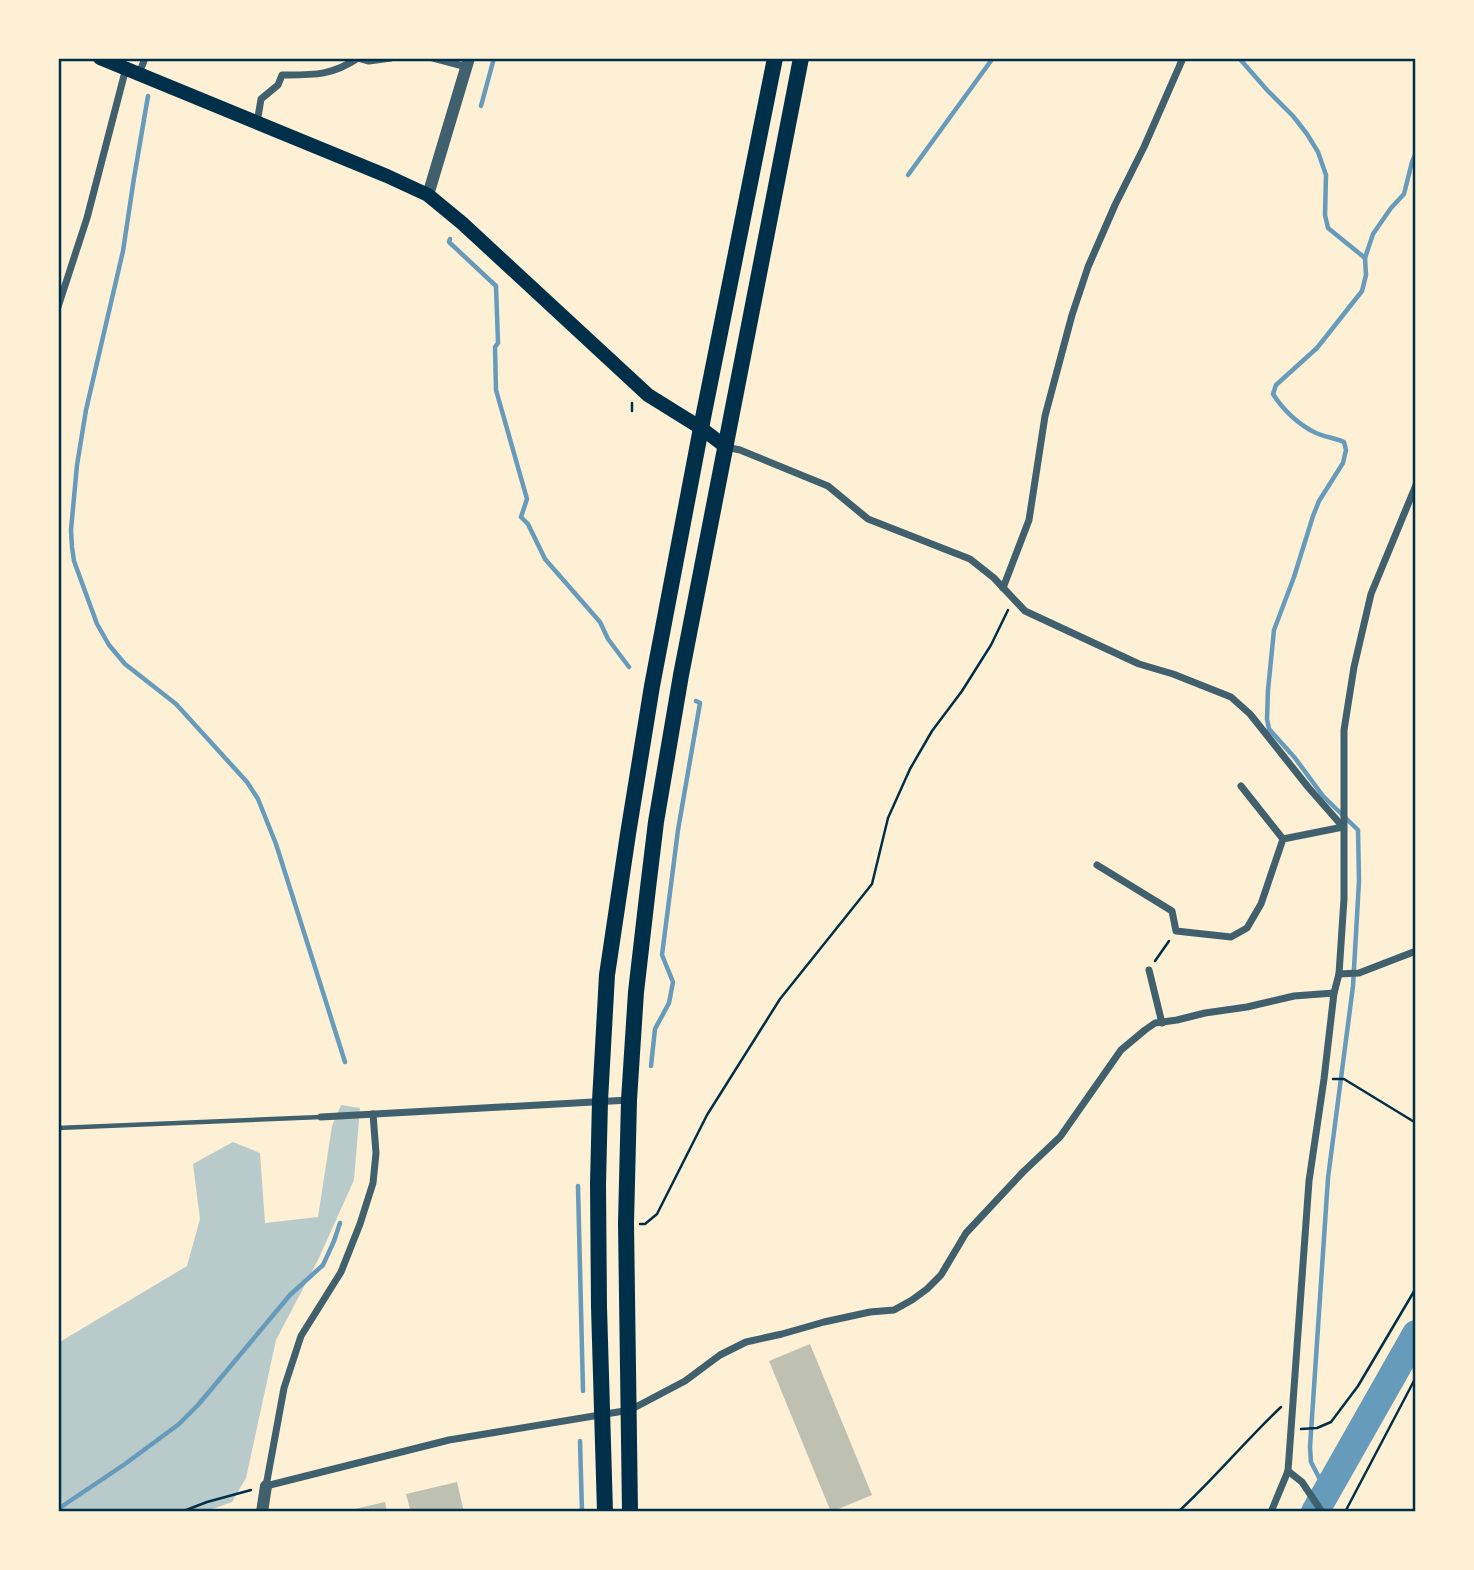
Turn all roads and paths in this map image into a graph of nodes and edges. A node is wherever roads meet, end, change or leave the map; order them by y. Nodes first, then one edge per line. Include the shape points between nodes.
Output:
1 (100, 58) edge
2 (145, 58) edge
3 (391, 58) edge
4 (433, 58) edge
5 (775, 58) edge
6 (801, 58) edge
7 (1183, 58) edge
8 (468, 62) edge
9 (132, 71) junction
10 (257, 123) junction
11 (428, 195) junction
12 (58, 307) edge
13 (632, 403) dead end
14 (632, 411) dead end
15 (701, 428) junction
16 (726, 447) junction
17 (1416, 485) edge
18 (1006, 591) junction
19 (1241, 786) dead end
20 (1343, 827) junction
21 (1283, 839) junction
22 (1097, 865) dead end
23 (1176, 931) junction
24 (1416, 951) edge
25 (1149, 970) joint
26 (1342, 973) junction
27 (1334, 993) junction
28 (1162, 1023) junction
29 (1324, 1079) junction
30 (629, 1100) junction
31 (600, 1101) junction
32 (373, 1114) junction
33 (321, 1117) joint
34 (1416, 1123) edge
35 (58, 1128) edge
36 (626, 1223) junction
37 (1416, 1288) edge
38 (1416, 1377) edge
39 (1294, 1394) junction
40 (629, 1410) junction
41 (602, 1415) junction
42 (1300, 1429) dead end
43 (1288, 1471) junction
44 (265, 1486) junction
45 (181, 1512) edge
46 (262, 1512) edge
47 (605, 1512) edge
48 (631, 1512) edge
49 (1178, 1512) edge
50 (1272, 1512) edge
51 (1322, 1512) edge
52 (1345, 1512) edge

1 - 9 main road
2 - 9 street
3 - 10 street via 358,58 316,75 282,75 278,85 261,99
4 - 8 street
5 - 15 highway
6 - 16 highway
7 - 18 street via 1084,279 1045,416 1029,520
8 - 11 street
9 - 10 main road
9 - 12 street
10 - 11 main road
11 - 15 main road via 648,395
13 - 14 path
15 - 16 main road
15 - 31 highway via 628,834 607,975
16 - 18 street via 828,486 868,519 970,559
16 - 30 highway via 656,822
17 - 20 street via 1371,594 1354,667 1344,730
18 - 20 street via 1025,611 1139,664 1230,697
18 - 36 path via 1008,611 991,645 909,769 888,818 872,884 780,999 707,1115 657,1214 645,1224
19 - 21 street
20 - 21 street
20 - 26 street
21 - 23 street via 1261,904 1247,928 1231,937
22 - 23 street via 1172,911
23 - 25 path
24 - 26 street via 1359,974
25 - 28 street
26 - 27 street
27 - 28 street via 1294,996
27 - 29 street
28 - 40 street via 1155,1023 1121,1050 1060,1137 966,1233 928,1289 894,1310 746,1342
29 - 34 path via 1344,1079
29 - 39 street via 1309,1181
30 - 31 street
30 - 36 highway
31 - 32 street
31 - 41 highway
32 - 33 street
32 - 44 street via 373,1184 341,1272 301,1336 284,1388
33 - 35 lane
36 - 40 highway
37 - 42 path via 1358,1386 1331,1422
38 - 52 path
39 - 43 street
39 - 49 path
40 - 41 street
40 - 48 highway
41 - 44 street via 449,1440
41 - 47 highway
43 - 50 street
43 - 51 street via 1302,1482
44 - 45 path
44 - 46 street

